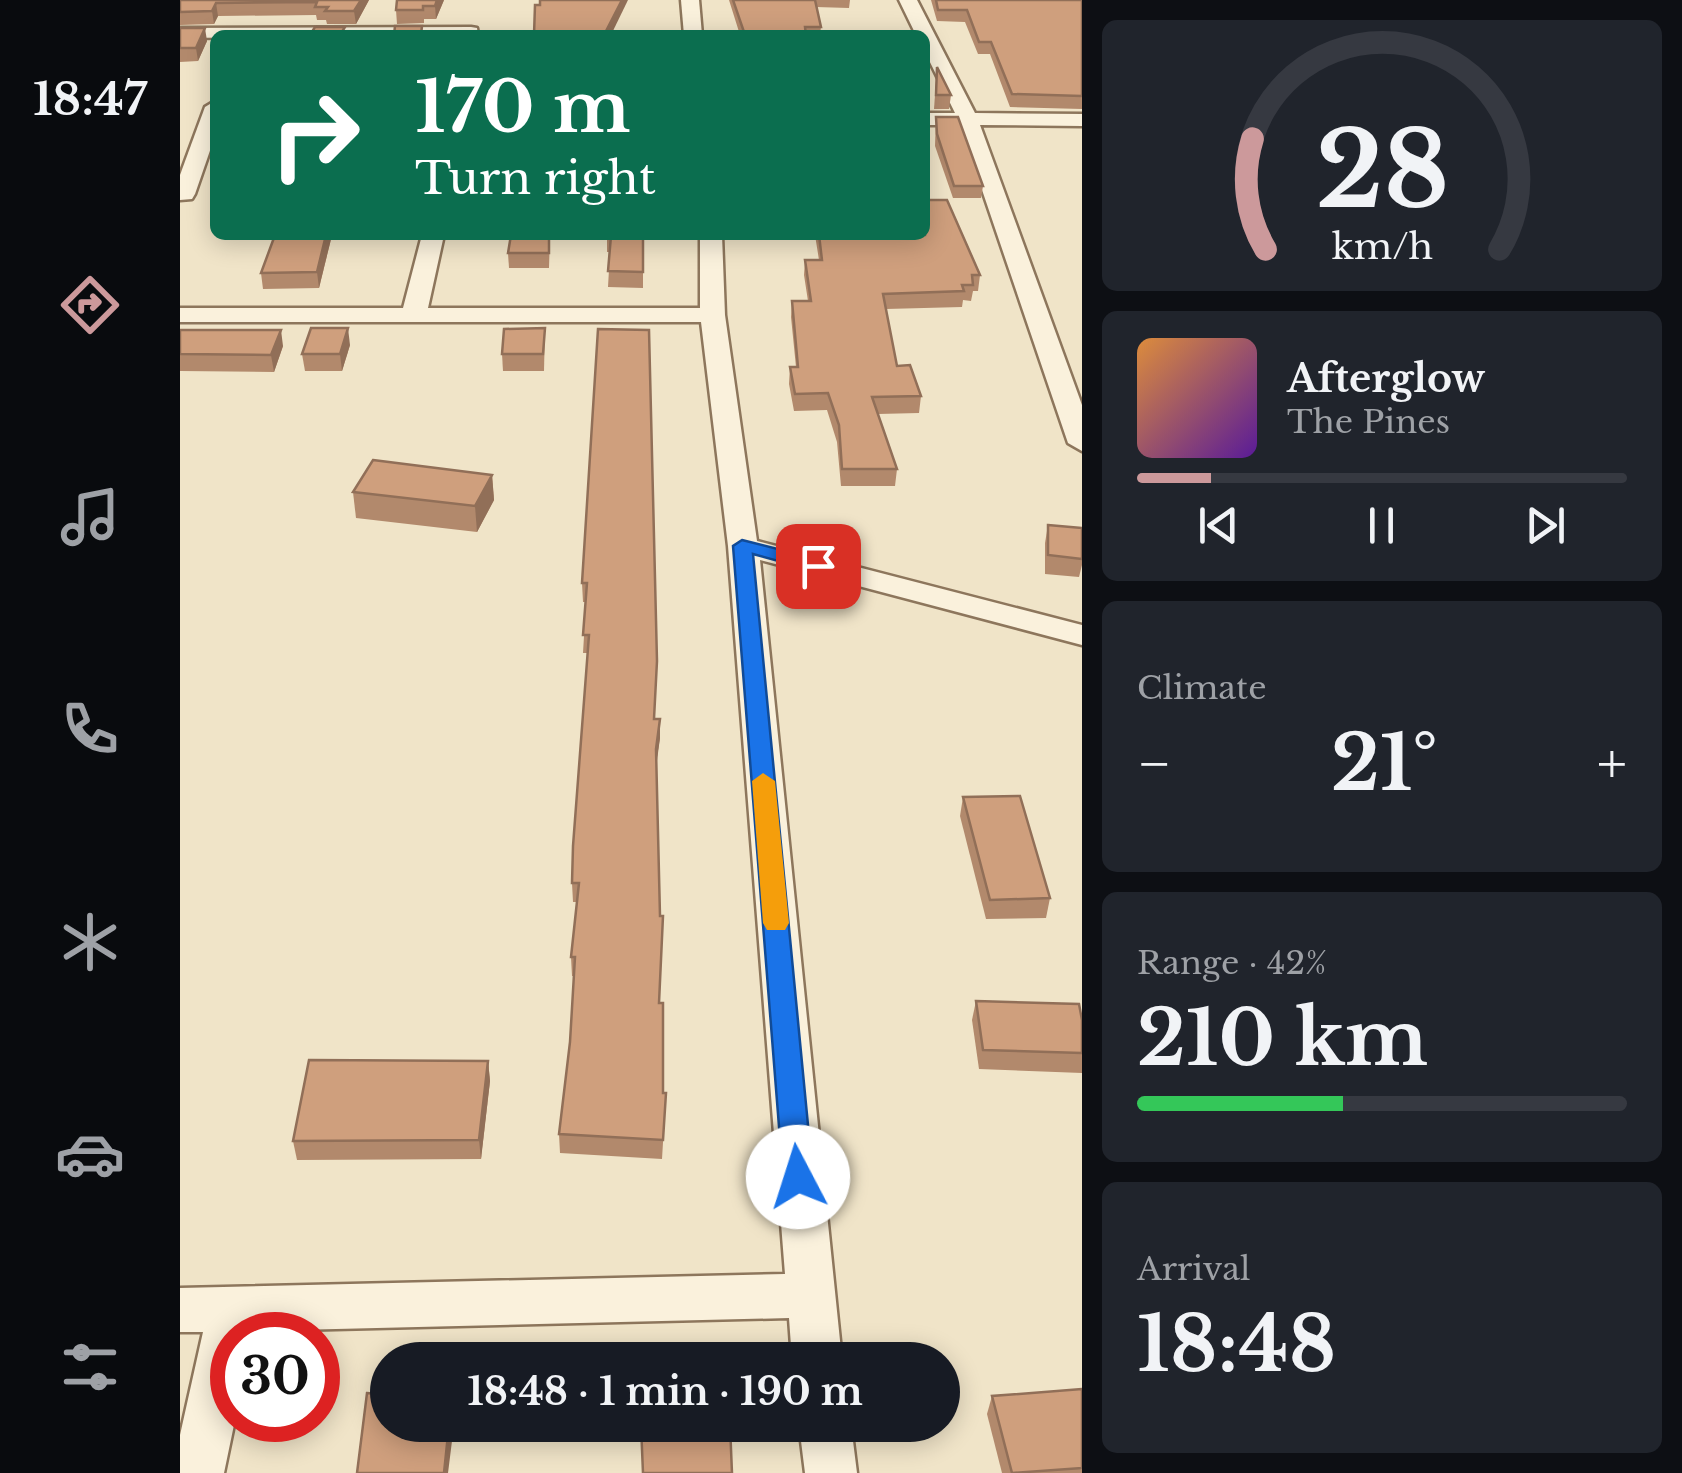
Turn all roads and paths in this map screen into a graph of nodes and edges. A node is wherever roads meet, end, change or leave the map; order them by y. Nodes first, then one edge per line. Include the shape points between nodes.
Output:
1 (690, 0) edge
2 (908, 0) edge
3 (473, 27) edge
4 (347, 30) edge
5 (693, 30) edge
6 (923, 30) edge
7 (210, 33) edge
8 (180, 34) edge
9 (930, 44) edge
10 (930, 119) edge
11 (210, 120) edge
12 (968, 120) junction
13 (1082, 120) edge
14 (182, 194) edge
15 (210, 194) edge
16 (432, 240) edge
17 (711, 240) edge
18 (414, 313) junction
19 (180, 314) edge
20 (713, 315) junction
21 (1082, 444) edge
22 (742, 546) junction
23 (1082, 635) edge
24 (809, 1295) junction
25 (180, 1310) edge
26 (232, 1310) junction
27 (815, 1342) edge
28 (827, 1442) edge
29 (198, 1473) edge
30 (831, 1473) edge

1 - 5 street
2 - 6 street
3 - 4 street
7 - 8 street
9 - 12 street
10 - 12 street
11 - 14 street
12 - 13 street
12 - 21 street
14 - 15 street
16 - 18 street
17 - 20 street
18 - 19 street
18 - 20 street
20 - 22 street
22 - 23 street
22 - 24 street
24 - 26 street
24 - 27 street
25 - 26 street
26 - 29 street
28 - 30 street

